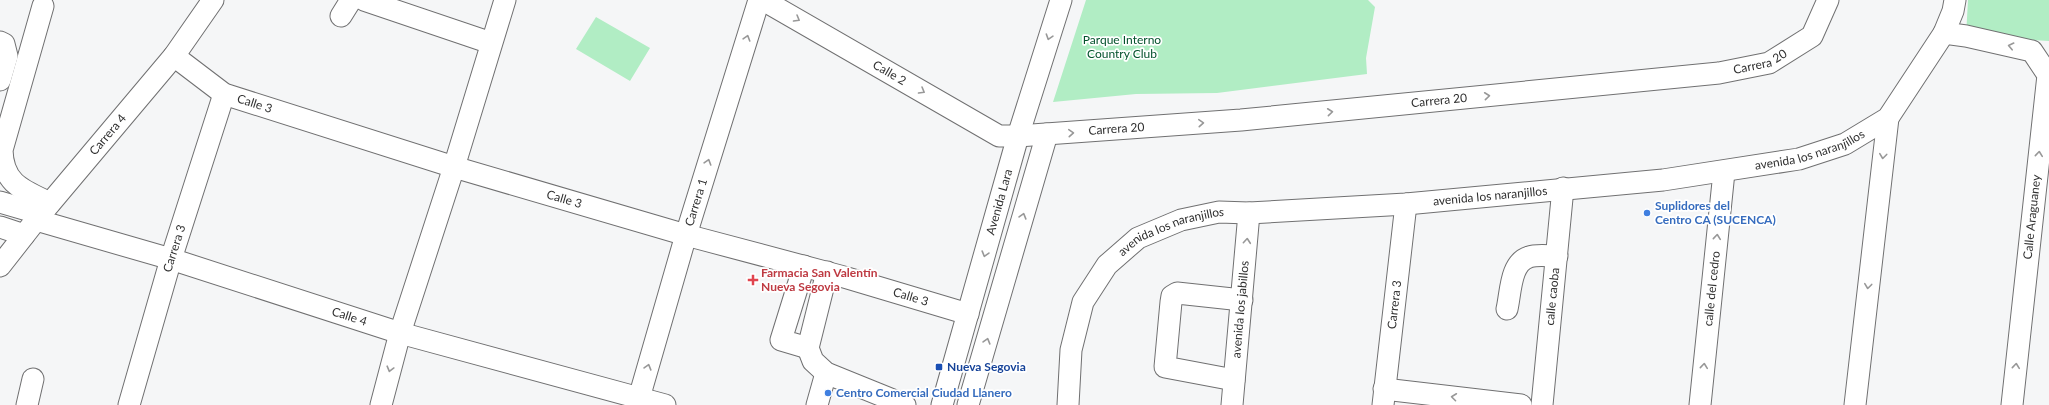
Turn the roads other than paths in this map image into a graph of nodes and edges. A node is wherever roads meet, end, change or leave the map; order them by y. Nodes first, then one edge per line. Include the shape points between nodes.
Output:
1 (213, 0) edge
2 (364, 0) edge
3 (505, 0) edge
4 (759, 0) edge
5 (763, 0) edge
6 (1061, 0) edge
7 (1828, 0) edge
8 (1955, 0) edge
9 (43, 6) dead end
10 (1944, 33) junction
11 (0, 42) edge
12 (491, 43) junction
13 (174, 56) junction
14 (0, 80) edge
15 (224, 94) junction
16 (1888, 118) junction
17 (1047, 134) junction
18 (1018, 136) junction
19 (454, 167) junction
20 (1724, 172) junction
21 (1563, 188) junction
22 (0, 202) edge
23 (1406, 204) junction
24 (1250, 213) junction
25 (38, 218) junction
26 (0, 226) edge
27 (686, 235) junction
28 (1557, 256) junction
29 (171, 259) junction
30 (0, 266) edge
31 (804, 266) junction
32 (827, 272) junction
33 (1242, 300) junction
34 (1507, 309) dead end
35 (968, 314) junction
36 (400, 333) junction
37 (808, 348) junction
38 (826, 373) junction
39 (33, 379) dead end
40 (1234, 380) junction
41 (1384, 397) edge
42 (638, 401) edge
43 (27, 405) edge
44 (129, 405) edge
45 (381, 405) edge
46 (665, 405) edge
47 (817, 405) edge
48 (905, 405) edge
49 (942, 405) edge
50 (968, 405) edge
51 (1068, 405) edge
52 (1232, 405) edge
53 (1521, 405) edge
54 (1542, 405) edge
55 (1700, 405) edge
56 (1855, 405) edge
57 (2012, 405) edge

1 - 13 street, Carrera 4
2 - 12 street
3 - 12 street
27 -> 4 street, Carrera 1
5 -> 18 street, Calle 2 via 1000,136
6 -> 18 street, Avenida Lara
17 -> 7 street, Carrera 20 via 1241,120 1719,73 1770,63 1812,36
8 - 10 street, avenida los naranjillos
9 - 25 street via 2,150 3,163 15,186
10 - 16 street, avenida los naranjillos
57 -> 10 street, Calle Araguaney via 2048,75 2032,51
11 - 14 street via 4,44 7,56
12 - 19 street
13 - 15 street, Calle 3
13 - 25 street, Carrera 4
15 - 19 street, Calle 3
15 - 29 street, Carrera 3
16 - 20 street, avenida los naranjillos via 1845,144 1799,159
16 -> 56 street
17 - 18 street, Carrera 20
50 -> 17 street
18 -> 35 street, Avenida Lara
19 - 27 street, Calle 3
19 - 36 street
20 - 21 street, avenida los naranjillos
55 -> 20 street, calle del cedro
21 - 23 street, avenida los naranjillos
21 - 28 street, calle caoba
22 - 25 street
23 - 24 street, avenida los naranjillos
23 - 41 street, Carrera 3
33 -> 24 street, avenida los jabillos
24 - 51 street, avenida los naranjillos via 1219,212 1181,220 1138,238 1107,265 1083,302 1071,350
25 - 26 street
25 - 29 street, Calle 4
25 - 30 street, Carrera 4
27 - 31 street, Calle 3
42 -> 27 street, Carrera 1
28 - 34 street via 1530,256 1515,267
28 - 54 street, calle caoba
29 - 36 street, Calle 4
29 - 44 street, Carrera 3
31 - 32 street, Calle 3
31 - 37 street via 781,340
32 - 35 street, Calle 3
32 - 37 street
33 - 40 street, avenida los jabillos
33 - 40 street via 1177,293 1172,296 1171,302 1165,367
35 - 49 street, Avenida Lara
36 - 42 street, Calle 4
36 -> 45 street
37 - 38 street via 813,361
38 - 47 street
38 - 48 street
39 - 43 street
40 - 52 street, avenida los jabillos
53 -> 41 street
42 - 46 street, Calle 4

